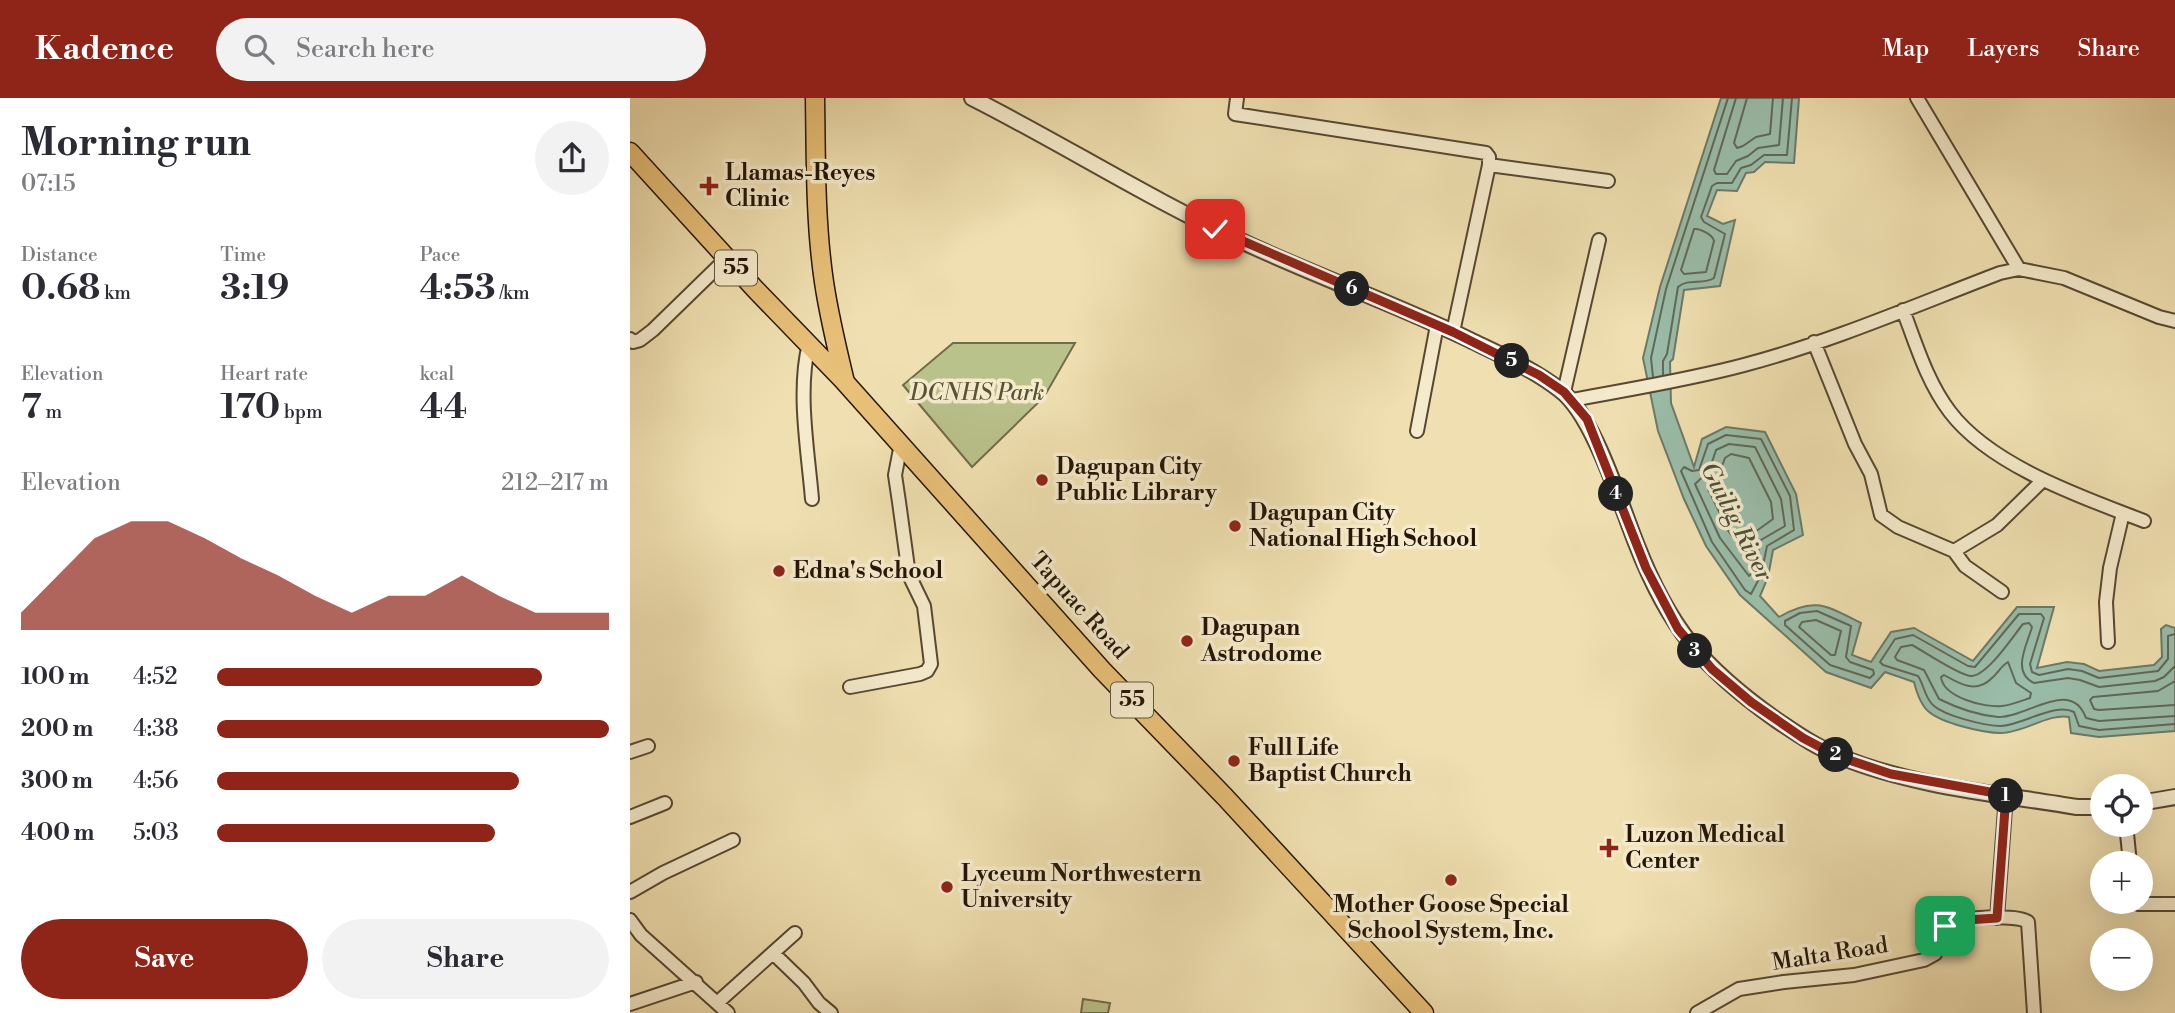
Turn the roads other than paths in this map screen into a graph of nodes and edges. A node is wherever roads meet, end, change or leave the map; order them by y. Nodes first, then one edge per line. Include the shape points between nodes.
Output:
1 (815, 98) edge
2 (972, 98) edge
3 (1237, 98) edge
4 (1917, 98) edge
5 (630, 152) edge
6 (1489, 165) junction
7 (1608, 181) dead end
8 (1600, 240) dead end
9 (728, 257) junction
10 (2020, 269) junction
11 (1903, 310) junction
12 (2175, 321) edge
13 (1437, 325) junction
14 (1453, 332) junction
15 (630, 339) edge
16 (1814, 342) junction
17 (809, 345) junction
18 (845, 382) junction
19 (1568, 396) junction
20 (1417, 431) dead end
21 (901, 444) junction
22 (2043, 480) junction
23 (812, 499) dead end
24 (2123, 513) junction
25 (2144, 521) dead end
26 (1954, 551) junction
27 (2003, 592) dead end
28 (2108, 642) dead end
29 (850, 687) dead end
30 (648, 746) dead end
31 (630, 752) edge
32 (2006, 795) junction
33 (2175, 797) edge
34 (2153, 801) edge
35 (665, 803) dead end
36 (2090, 807) edge
37 (630, 817) edge
38 (733, 840) dead end
39 (630, 892) edge
40 (2153, 904) edge
41 (2175, 904) edge
42 (1997, 918) junction
43 (630, 920) edge
44 (795, 933) dead end
45 (636, 937) edge
46 (773, 953) junction
47 (696, 982) junction
48 (717, 1003) junction
49 (630, 1004) edge
50 (728, 1013) edge
51 (831, 1013) edge
52 (1424, 1013) edge
53 (1697, 1013) edge
54 (2034, 1013) edge

1 - 18 main road via 821,251
2 - 13 street via 1195,219
3 - 6 street via 1236,114 1480,150 1489,157
4 - 10 street
5 - 9 main road, 55
6 - 7 street
6 - 14 street
8 - 19 street
9 - 15 street via 653,330 640,340
9 - 17 main road, 55
10 - 11 street
10 - 12 street via 2064,278
11 - 16 street
11 - 22 street via 1950,413 1968,432
13 - 14 street
13 - 20 street
14 - 19 street via 1539,375
16 - 19 street via 1683,380
16 - 26 street via 1871,474 1881,515
17 - 18 main road, 55
17 - 23 street via 804,388
18 - 21 main road, Tapuac Road / 55
19 - 32 street via 1587,419 1646,568 1678,629 1729,685 1803,738 1837,756 1891,774
21 - 29 street via 895,475 909,575 924,606 931,664 920,674
21 - 52 main road, Tapuac Road / 55 via 1102,670
22 - 24 street
22 - 26 street via 1997,525
24 - 25 street
24 - 28 street via 2106,602
26 - 27 street via 1965,566
30 - 31 street
32 - 36 street
32 - 42 street
33 - 34 street
35 - 37 street
38 - 39 street
40 - 41 street
42 - 53 street, Malta Road via 1947,924 1935,954 1924,960 1854,975 1740,989
42 - 54 street via 2028,922
43 - 45 street
44 - 46 street
45 - 47 street
46 - 48 street
46 - 51 street
47 - 48 street
47 - 49 street
48 - 50 street

